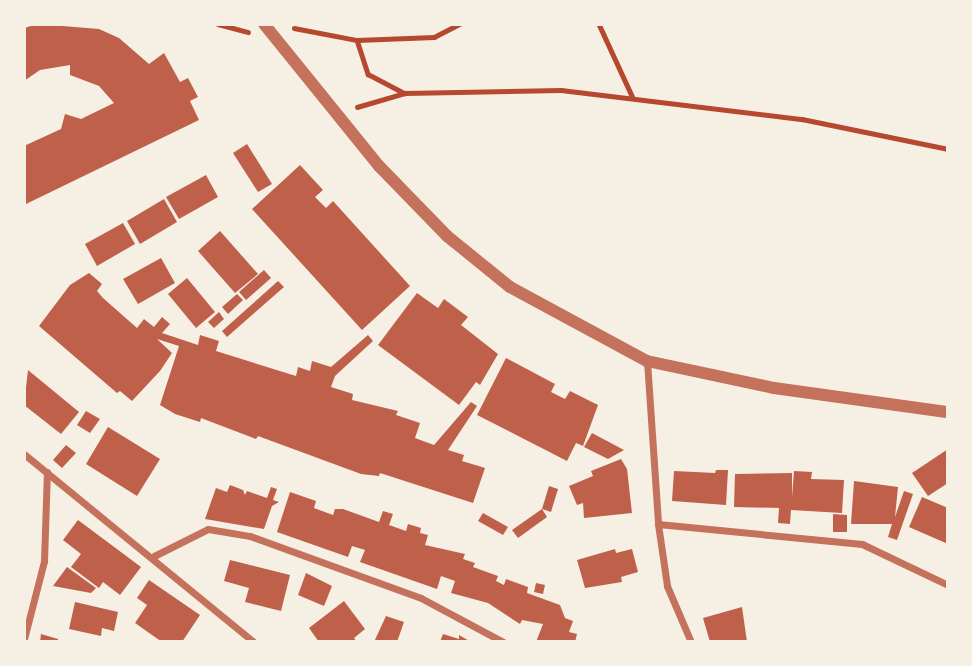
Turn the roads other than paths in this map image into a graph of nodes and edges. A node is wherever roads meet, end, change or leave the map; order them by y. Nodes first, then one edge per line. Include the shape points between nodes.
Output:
1 (264, 24) edge
2 (647, 361) junction
3 (947, 412) edge
4 (24, 453) edge
5 (47, 472) junction
6 (658, 524) junction
7 (154, 556) junction
8 (947, 585) edge
9 (24, 639) edge
10 (254, 642) edge
11 (503, 642) edge
12 (691, 642) edge

1 - 2 street via 447,236 510,287
2 - 3 street via 775,388
2 - 6 street
4 - 5 street
5 - 7 street
5 - 9 street via 44,561
6 - 8 street via 862,544
6 - 12 street via 667,586
7 - 10 street
7 - 11 street via 208,529 250,536 421,598

